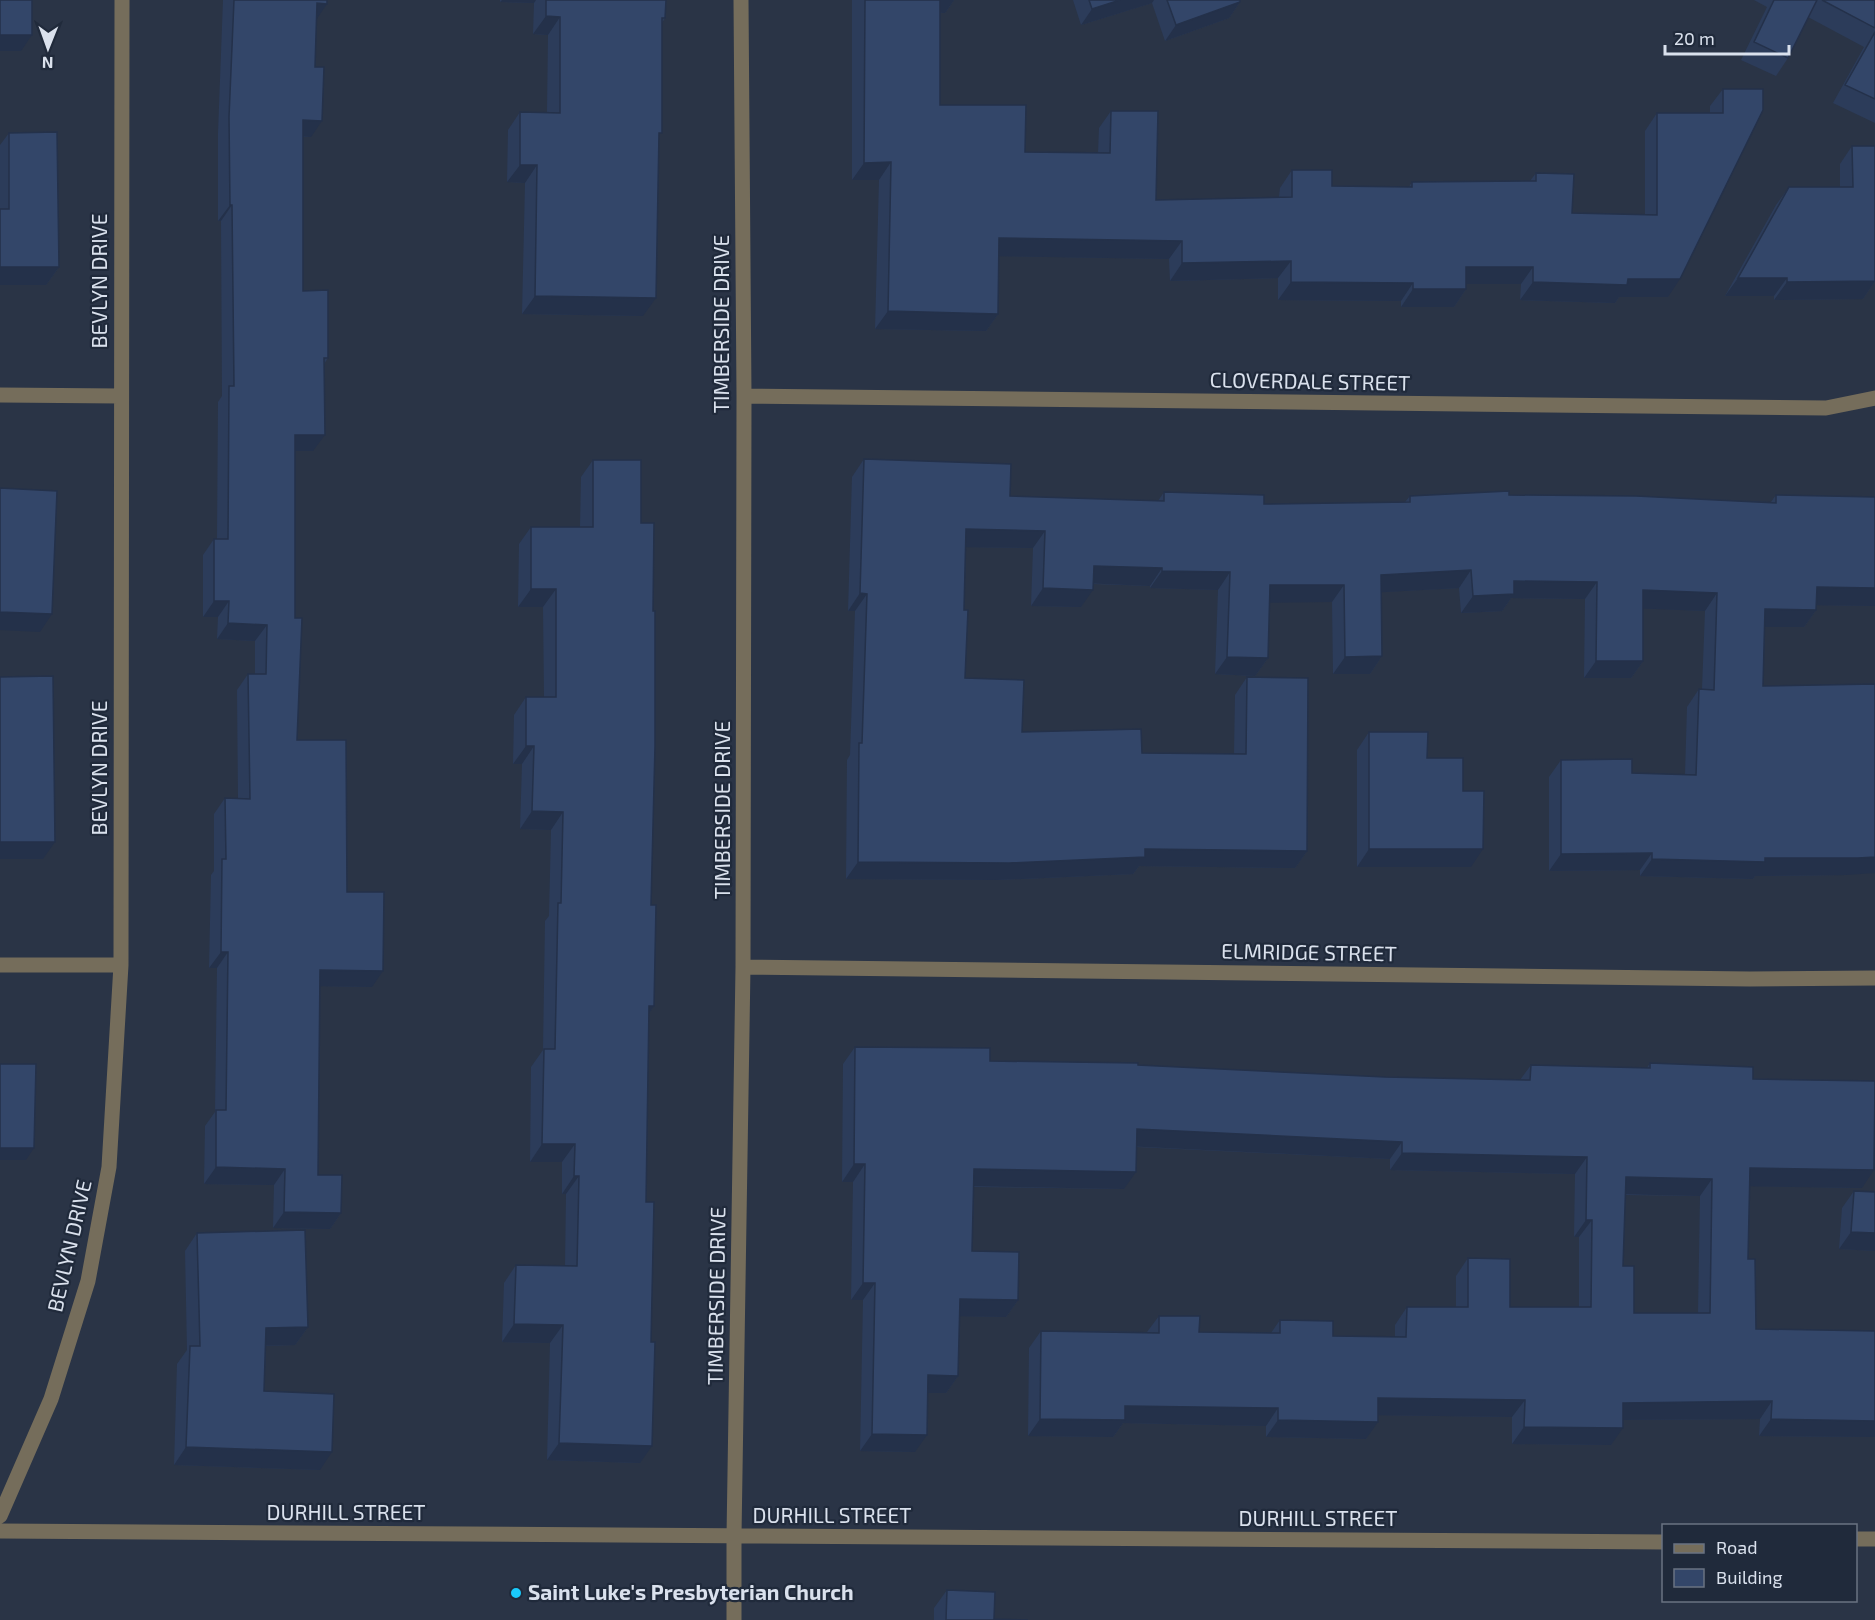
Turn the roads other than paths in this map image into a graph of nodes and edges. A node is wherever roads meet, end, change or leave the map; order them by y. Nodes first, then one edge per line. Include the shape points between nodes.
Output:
1 (122, 0) edge
2 (741, 0) edge
3 (0, 395) edge
4 (120, 396) junction
5 (744, 396) junction
6 (1875, 398) edge
7 (0, 965) edge
8 (121, 965) junction
9 (743, 967) junction
10 (1875, 978) edge
11 (0, 1516) edge
12 (0, 1531) edge
13 (734, 1536) junction
14 (1857, 1539) edge
15 (1875, 1539) edge
16 (1662, 1542) edge
17 (734, 1620) edge

1 - 4 street, BEVLYN DRIVE
2 - 5 street, TIMBERSIDE DRIVE
3 - 4 street
4 - 8 street, BEVLYN DRIVE
5 - 6 street, CLOVERDALE STREET via 1826,408
5 - 9 street, TIMBERSIDE DRIVE
7 - 8 street
8 - 11 street, BEVLYN DRIVE via 109,1167 88,1281 51,1399
9 - 10 street, ELMRIDGE STREET
9 - 13 street, TIMBERSIDE DRIVE
12 - 13 street, DURHILL STREET
13 - 16 street, DURHILL STREET
13 - 17 street, TIMBERSIDE DRIVE
14 - 15 street

